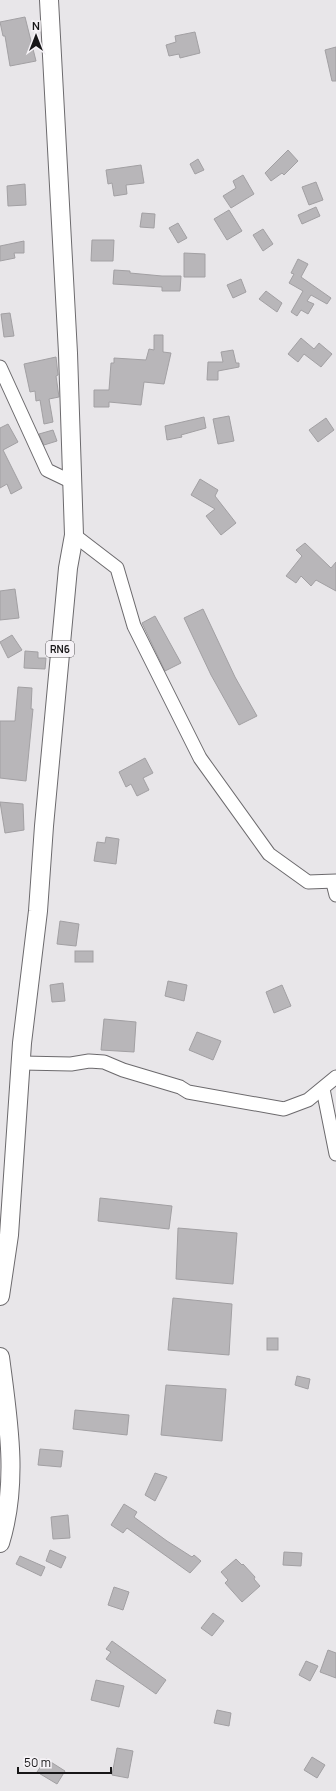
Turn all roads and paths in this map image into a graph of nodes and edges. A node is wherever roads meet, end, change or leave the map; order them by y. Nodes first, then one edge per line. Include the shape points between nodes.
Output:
1 (49, 0) edge
2 (0, 367) edge
3 (72, 482) junction
4 (74, 535) junction
5 (335, 886) edge
6 (22, 1064) junction
7 (336, 1077) edge
8 (323, 1089) junction
9 (336, 1154) edge
10 (0, 1296) edge
11 (0, 1357) edge
12 (0, 1543) edge

1 - 3 highway, RN6 via 68,353
2 - 3 street via 47,470
3 - 4 highway, RN6
4 - 5 street via 117,568 134,626 200,758 269,854 308,882
4 - 6 highway, RN6 via 68,568
6 - 8 street via 104,1062 180,1087 188,1092 284,1109 308,1100
6 - 10 highway, RN6 via 10,1234
7 - 8 street
8 - 9 street
11 - 12 highway via 11,1449 11,1485

